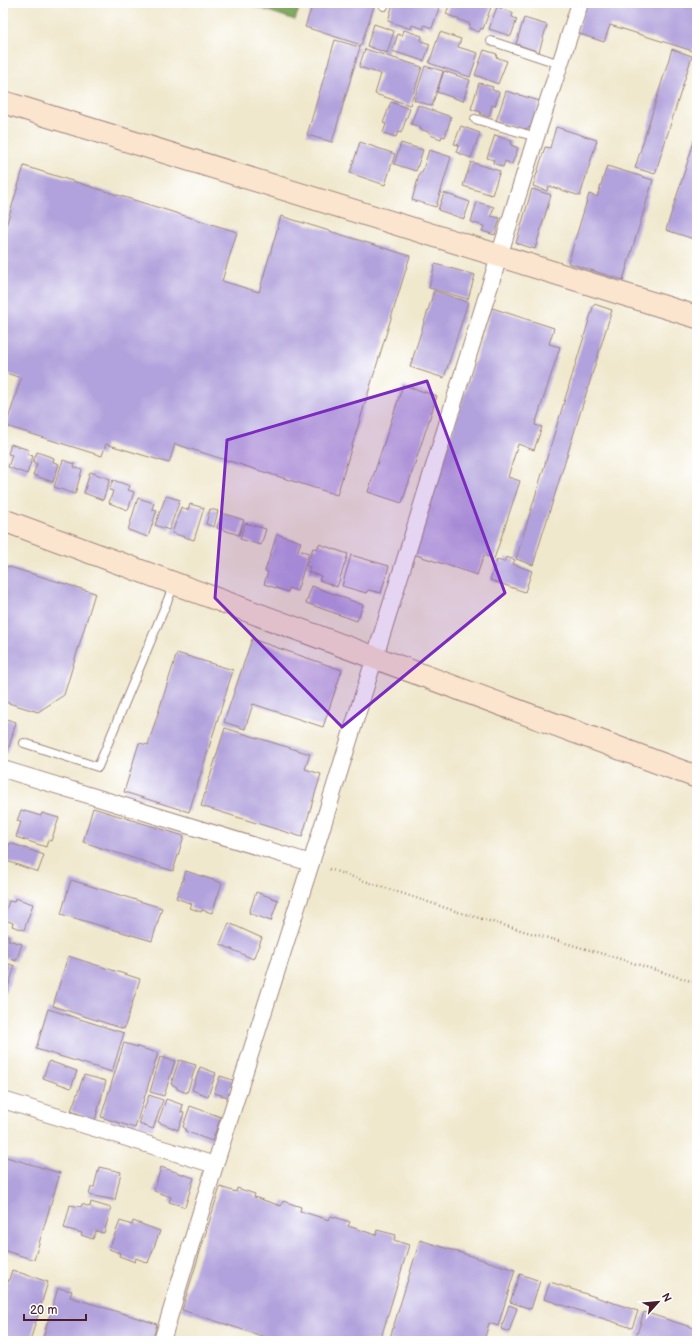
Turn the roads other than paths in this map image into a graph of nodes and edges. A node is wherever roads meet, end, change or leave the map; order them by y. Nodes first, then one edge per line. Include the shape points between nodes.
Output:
1 (580, 3) edge
2 (491, 41) dead end
3 (560, 64) junction
4 (3, 102) edge
5 (474, 119) dead end
6 (536, 137) junction
7 (500, 256) junction
8 (697, 317) edge
9 (3, 520) edge
10 (174, 584) junction
11 (374, 658) junction
12 (24, 743) dead end
13 (3, 769) edge
14 (697, 777) edge
15 (311, 863) junction
16 (3, 1100) edge
17 (215, 1165) junction
18 (162, 1341) edge

1 - 3 street
2 - 3 lane
3 - 6 street
4 - 7 street
5 - 6 lane
6 - 7 street
7 - 8 street
7 - 11 street
9 - 10 street
10 - 11 street
10 - 12 lane via 98,768
11 - 14 street
11 - 15 street
13 - 15 street
15 - 17 street
16 - 17 street
17 - 18 street

